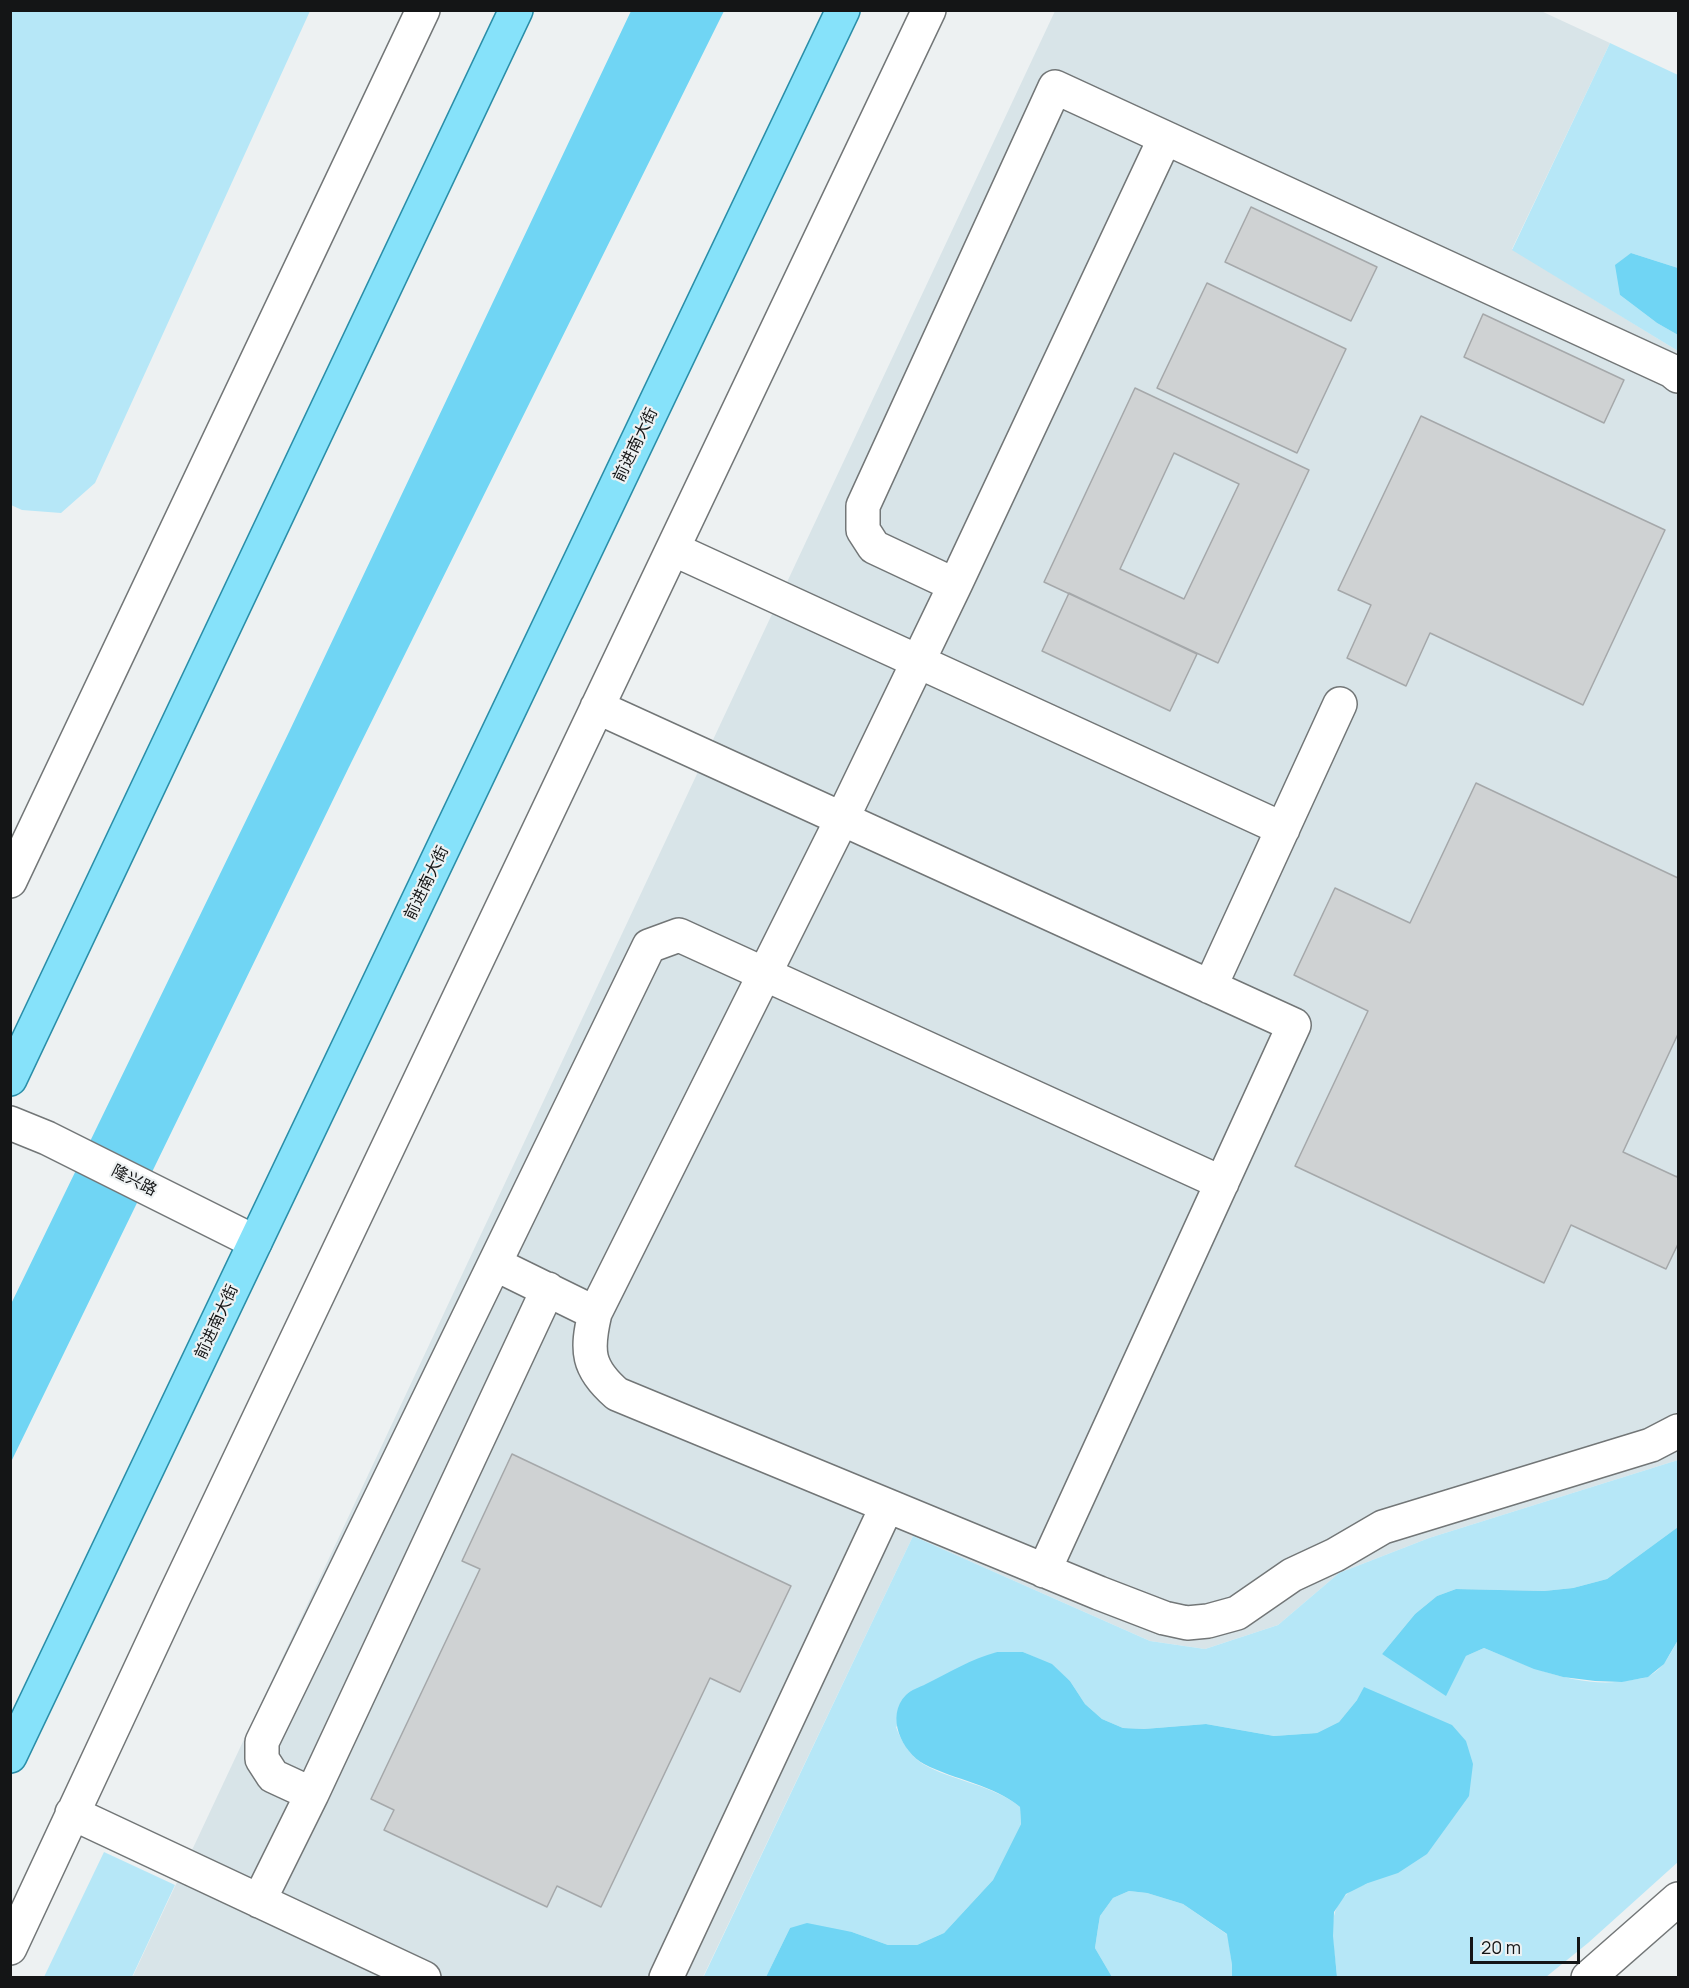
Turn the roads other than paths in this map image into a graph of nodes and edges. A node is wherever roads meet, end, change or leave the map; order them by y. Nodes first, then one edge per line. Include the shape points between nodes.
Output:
1 (423, 10) edge
2 (516, 10) edge
3 (843, 10) edge
4 (929, 10) edge
5 (1165, 138) junction
6 (1678, 376) edge
7 (673, 549) junction
8 (955, 585) junction
9 (918, 661) junction
10 (1340, 704) dead end
11 (597, 707) junction
12 (842, 819) junction
13 (1283, 829) junction
14 (10, 881) edge
15 (764, 974) junction
16 (1210, 987) junction
17 (10, 1079) edge
18 (10, 1123) edge
19 (1222, 1183) junction
20 (255, 1242) junction
21 (495, 1264) junction
22 (548, 1289) junction
23 (596, 1313) junction
24 (1678, 1431) edge
25 (887, 1506) junction
26 (1044, 1570) junction
27 (10, 1756) edge
28 (312, 1794) junction
29 (72, 1813) junction
30 (1678, 1899) edge
31 (259, 1901) junction
32 (10, 1948) edge
33 (424, 1977) edge
34 (666, 1977) edge
35 (1588, 1977) edge

1 - 14 street
2 - 17 main road
3 - 20 main road, 前进南大街
4 - 7 street
5 - 6 street
5 - 8 street
5 - 8 street via 1055,87 863,506 863,530 874,547
7 - 9 street
7 - 11 street
8 - 9 street
9 - 12 street
9 - 13 street
10 - 13 street
11 - 12 street
11 - 29 street
12 - 15 street
12 - 16 street
13 - 16 street
15 - 19 street
15 - 21 street via 679,935 649,946
15 - 23 street
16 - 19 street via 1294,1025
18 - 20 street, 隆兴路 via 47,1137
19 - 26 street
20 - 27 main road, 前进南大街
21 - 22 street
21 - 28 street via 262,1742 262,1759 273,1776
22 - 23 street
22 - 28 street
23 - 25 street via 590,1335 590,1358 602,1381 617,1394
24 - 26 street via 1651,1445 1383,1527 1292,1575 1237,1613 1208,1621 1186,1623 1164,1618
25 - 26 street
25 - 34 street
28 - 31 street
29 - 31 street
29 - 32 street
30 - 35 street
31 - 33 street

